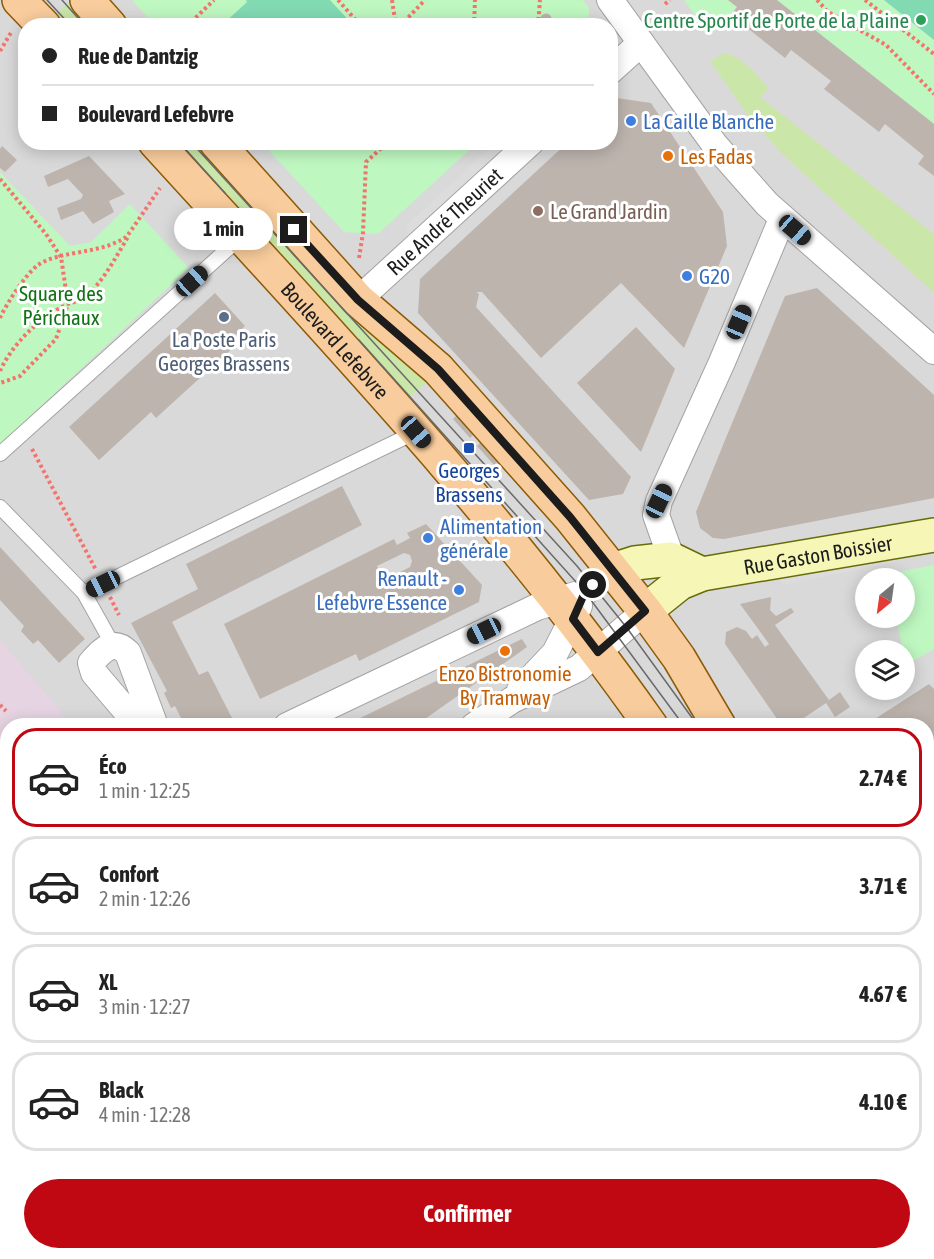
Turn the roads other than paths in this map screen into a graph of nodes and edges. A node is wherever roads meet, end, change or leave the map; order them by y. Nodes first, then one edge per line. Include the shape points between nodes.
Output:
1 (87, 0) edge
2 (610, 0) edge
3 (103, 18) edge
4 (641, 43) junction
5 (618, 64) edge
6 (162, 150) edge
7 (223, 150) edge
8 (522, 150) edge
9 (782, 219) junction
10 (241, 237) junction
11 (358, 300) junction
12 (934, 351) edge
13 (416, 432) junction
14 (0, 454) edge
15 (0, 507) edge
16 (934, 535) edge
17 (613, 570) junction
18 (684, 572) junction
19 (84, 593) junction
20 (572, 603) junction
21 (645, 611) junction
22 (113, 645) junction
23 (598, 652) junction
24 (512, 700) junction
25 (132, 718) edge
26 (152, 718) edge
27 (306, 718) edge
28 (486, 718) edge
29 (645, 718) edge
30 (714, 718) edge

1 - 3 main road
2 - 4 street
4 - 5 street
4 - 9 street via 715,145
6 - 10 main road, Boulevard Lefebvre
7 - 11 main road
8 - 11 street, Rue André Theuriet
9 - 12 street
9 - 18 street via 659,501 656,515
10 - 13 main road, Boulevard Lefebvre
10 - 14 lane
11 - 17 main road via 438,369
13 - 19 lane
13 - 20 main road, Boulevard Lefebvre
15 - 19 lane
16 - 18 main road, Rue Gaston Boissier
17 - 18 main road, Rue Gaston Boissier via 635,563
17 - 20 street
17 - 21 main road
18 - 21 main road, Rue Gaston Boissier
19 - 22 lane
20 - 23 main road, Boulevard Lefebvre
20 - 24 street via 555,653
20 - 27 street
21 - 23 street
21 - 30 main road
22 - 25 street via 91,663 94,673
22 - 26 street via 128,653
23 - 24 street via 579,668
23 - 29 main road, Boulevard Lefebvre
24 - 28 street

